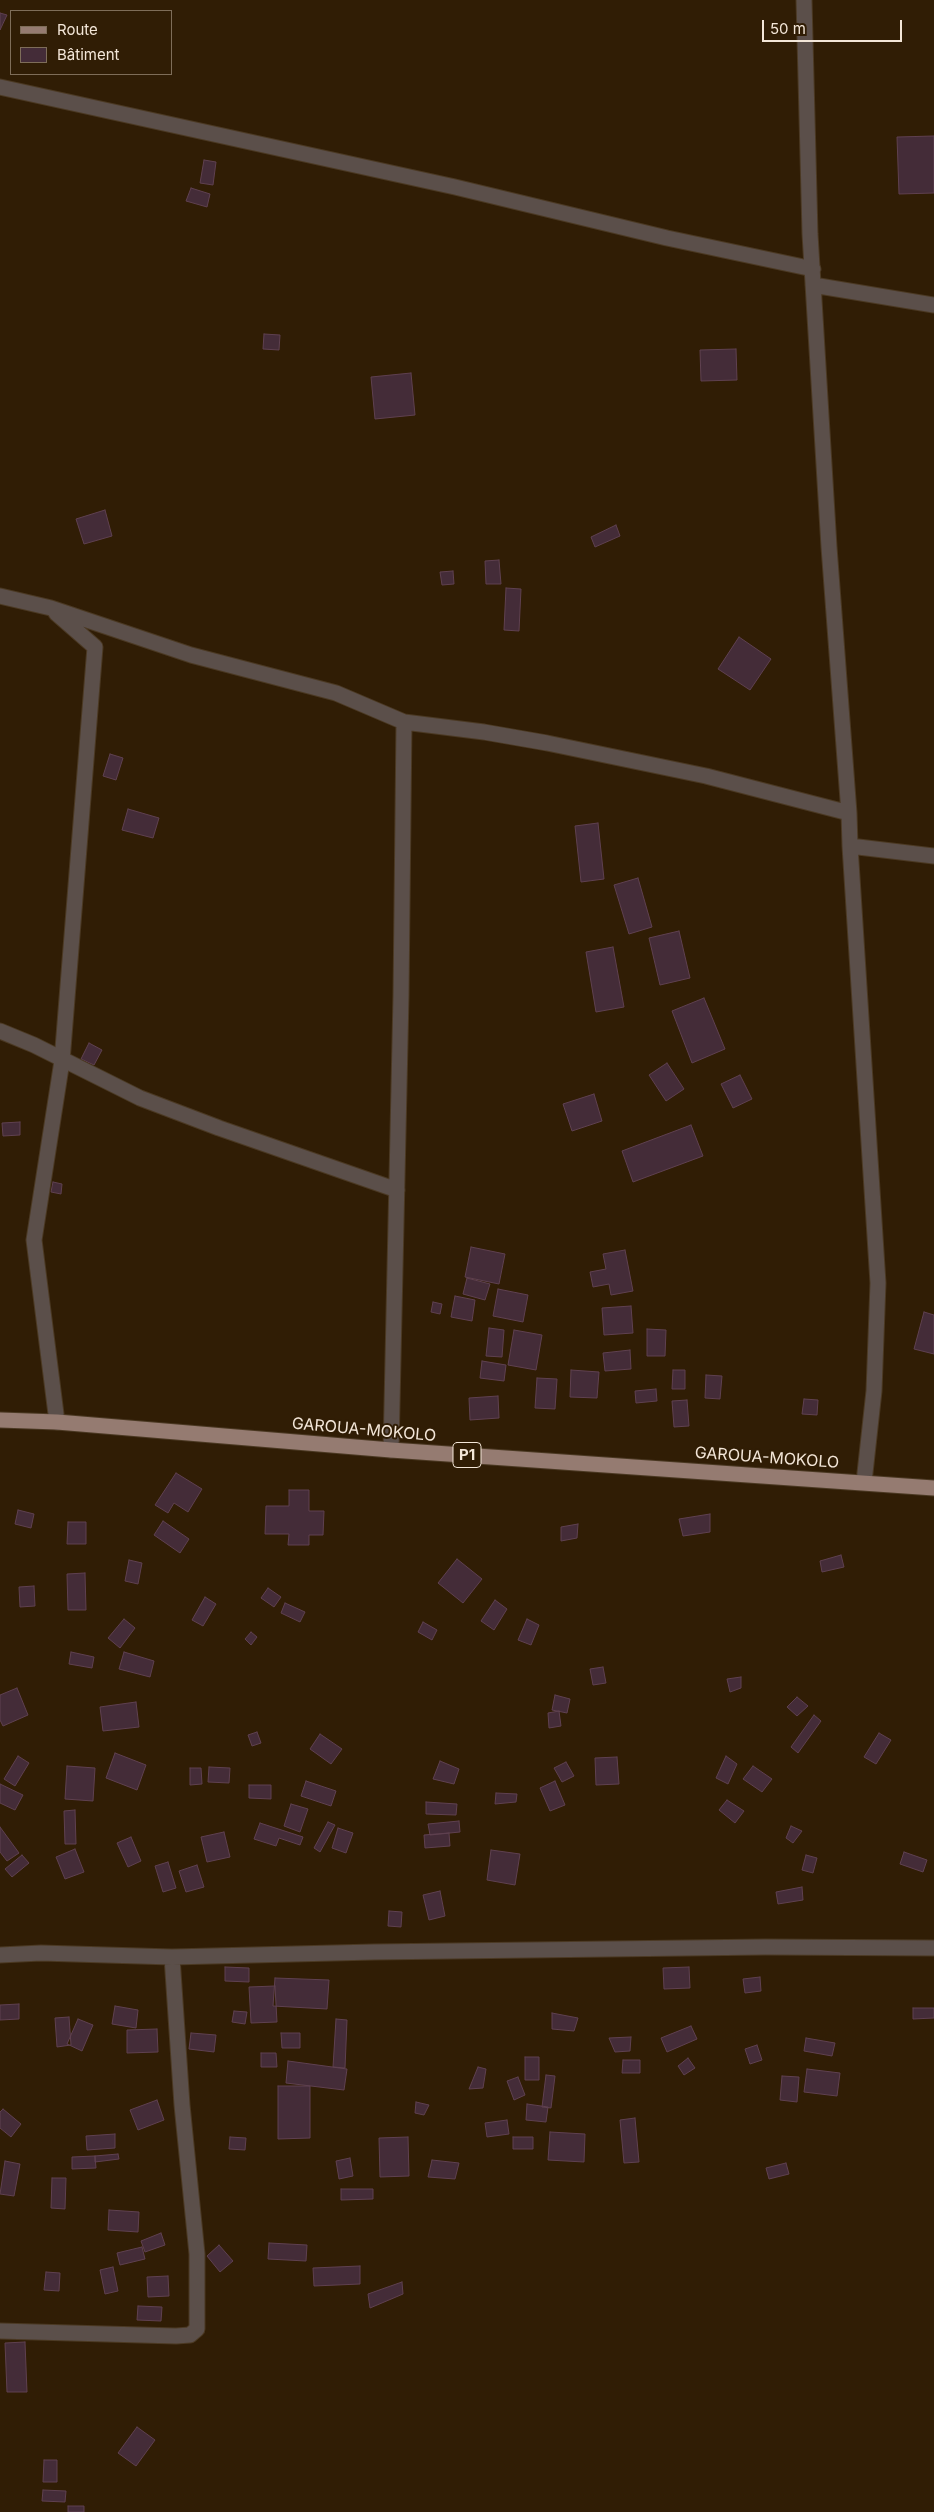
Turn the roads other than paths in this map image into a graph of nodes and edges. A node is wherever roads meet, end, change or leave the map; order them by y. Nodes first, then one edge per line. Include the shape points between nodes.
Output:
1 (804, 0) edge
2 (0, 88) edge
3 (812, 269) junction
4 (813, 285) junction
5 (934, 305) edge
6 (0, 596) edge
7 (51, 608) junction
8 (404, 722) junction
9 (850, 813) junction
10 (850, 846) junction
11 (934, 856) edge
12 (0, 1031) edge
13 (62, 1061) junction
14 (397, 1190) junction
15 (0, 1420) edge
16 (57, 1422) junction
17 (391, 1450) junction
18 (864, 1482) junction
19 (934, 1488) edge
20 (934, 1948) edge
21 (0, 1955) edge
22 (172, 1957) junction
23 (0, 2332) edge

1 - 3 street
2 - 3 street
3 - 4 street
4 - 5 street
4 - 9 street
6 - 7 street
7 - 8 street via 190,655 336,693
7 - 13 street via 95,647
8 - 9 street via 565,747 706,776
8 - 14 street
9 - 10 street
10 - 11 street
10 - 18 street via 878,1283 874,1391
12 - 13 street
13 - 14 street via 148,1102
13 - 16 street via 34,1240
14 - 17 street
15 - 16 main road, GAROUA-MOKOLO / P1
16 - 17 main road, GAROUA-MOKOLO / P1
17 - 18 main road, GAROUA-MOKOLO / P1
18 - 19 main road, GAROUA-MOKOLO / P1
20 - 22 street via 765,1947
21 - 22 street
22 - 23 street via 197,2254 197,2329 190,2336

